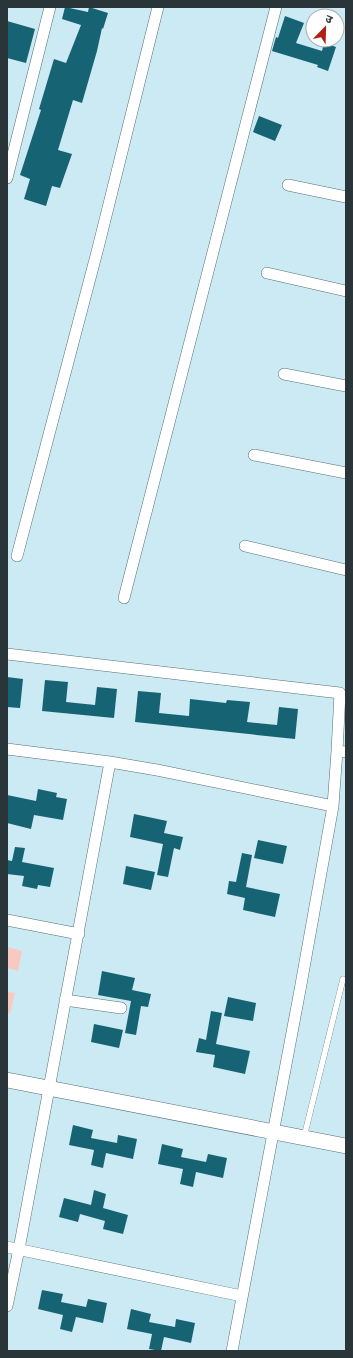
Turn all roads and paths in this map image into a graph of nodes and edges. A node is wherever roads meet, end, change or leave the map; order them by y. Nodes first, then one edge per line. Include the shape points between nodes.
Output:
1 (50, 7) edge
2 (158, 7) edge
3 (276, 7) edge
4 (7, 178) edge
5 (288, 185) dead end
6 (346, 197) edge
7 (267, 273) dead end
8 (346, 291) edge
9 (284, 374) dead end
10 (346, 386) edge
11 (254, 454) dead end
12 (346, 473) edge
13 (245, 546) dead end
14 (17, 556) dead end
15 (346, 570) edge
16 (124, 598) dead end
17 (7, 654) edge
18 (343, 689) edge
19 (7, 749) edge
20 (342, 751) edge
21 (110, 762) junction
22 (333, 806) junction
23 (7, 920) edge
24 (79, 934) junction
25 (343, 979) dead end
26 (64, 1000) junction
27 (121, 1008) dead end
28 (7, 1080) edge
29 (49, 1088) junction
30 (274, 1132) junction
31 (304, 1138) junction
32 (346, 1146) edge
33 (7, 1247) edge
34 (19, 1249) junction
35 (242, 1296) junction
36 (7, 1306) edge
37 (232, 1351) edge

1 - 4 street
2 - 14 street
3 - 16 street
5 - 6 street
7 - 8 street
9 - 10 street
11 - 12 street
13 - 15 street
17 - 18 street
18 - 20 street
19 - 21 street
20 - 22 street
21 - 22 street
21 - 24 street
22 - 30 street
23 - 24 street
24 - 26 street
25 - 31 lane
26 - 27 street
26 - 29 street
28 - 29 street
29 - 30 street
29 - 34 street
30 - 31 street
30 - 35 street
31 - 32 street
33 - 34 street
34 - 35 street
34 - 36 street
35 - 37 street

